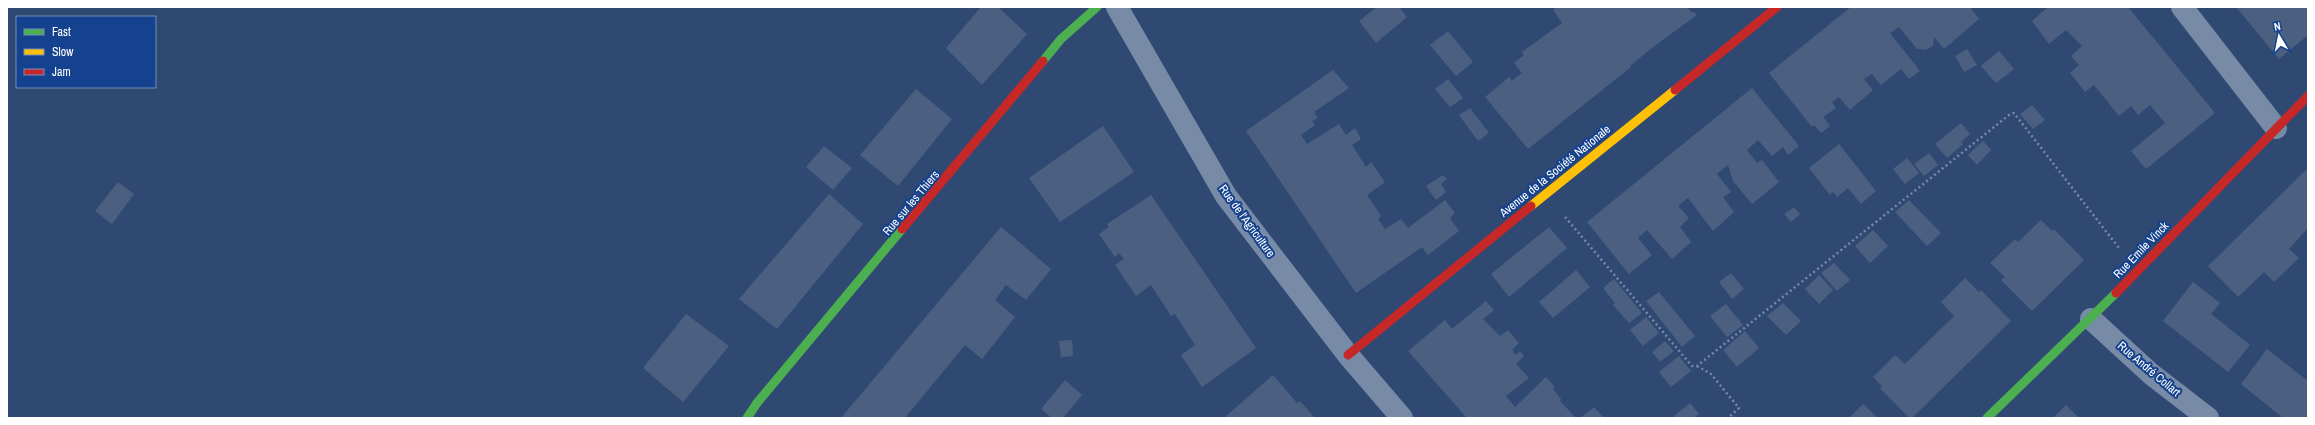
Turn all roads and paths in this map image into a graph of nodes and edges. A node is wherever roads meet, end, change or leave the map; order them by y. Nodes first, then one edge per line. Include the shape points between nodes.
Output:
1 (1097, 7) edge
2 (1117, 7) edge
3 (1777, 7) edge
4 (2182, 7) edge
5 (2308, 96) edge
6 (2276, 128) junction
7 (1546, 194) junction
8 (2137, 271) junction
9 (2091, 319) junction
10 (1348, 355) junction
11 (1697, 366) junction
12 (747, 418) edge
13 (1402, 418) edge
14 (1728, 418) edge
15 (1987, 418) edge
16 (2208, 418) edge

1 - 12 street, Rue sur les Thiers via 1062,39
2 - 10 street, Rue de l'Agriculture via 1226,196
3 - 7 street, Avenue de la Société Nationale
4 - 6 street
5 - 6 street, Rue Emile Vinck
6 - 8 street, Rue Emile Vinck
7 - 10 street, Avenue de la Société Nationale
7 - 11 path via 1692,366
8 - 9 street, Rue Emile Vinck
8 - 11 path via 2014,113
9 - 15 street, Rue Emile Vinck
9 - 16 street, Rue André Collart via 2151,374
10 - 13 street, Rue de l'Agriculture
11 - 14 path via 1711,374 1739,408

